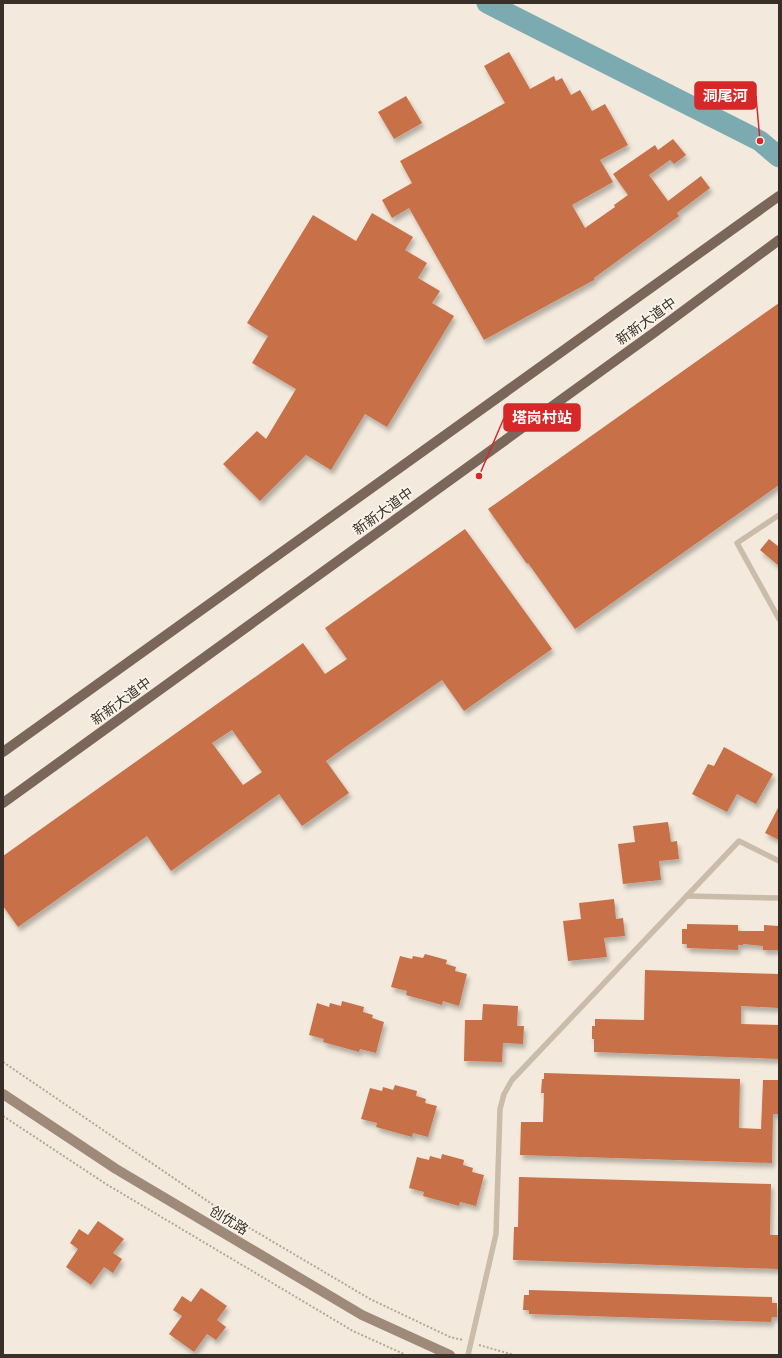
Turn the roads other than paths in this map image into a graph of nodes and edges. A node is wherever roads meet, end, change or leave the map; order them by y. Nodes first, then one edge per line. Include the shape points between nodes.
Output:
1 (779, 196) edge
2 (779, 240) edge
3 (779, 515) edge
4 (779, 619) edge
5 (3, 752) edge
6 (3, 803) edge
7 (779, 862) edge
8 (687, 896) junction
9 (779, 898) edge
10 (3, 1094) edge
11 (450, 1355) edge
12 (468, 1355) edge

1 - 5 main road, 新新大道中
2 - 6 main road, 新新大道中
3 - 4 lane via 737,543
7 - 8 lane via 739,841
8 - 9 lane
8 - 12 lane via 512,1080 504,1094 500,1109 496,1234
10 - 11 street, 创优路 via 116,1169 362,1315

